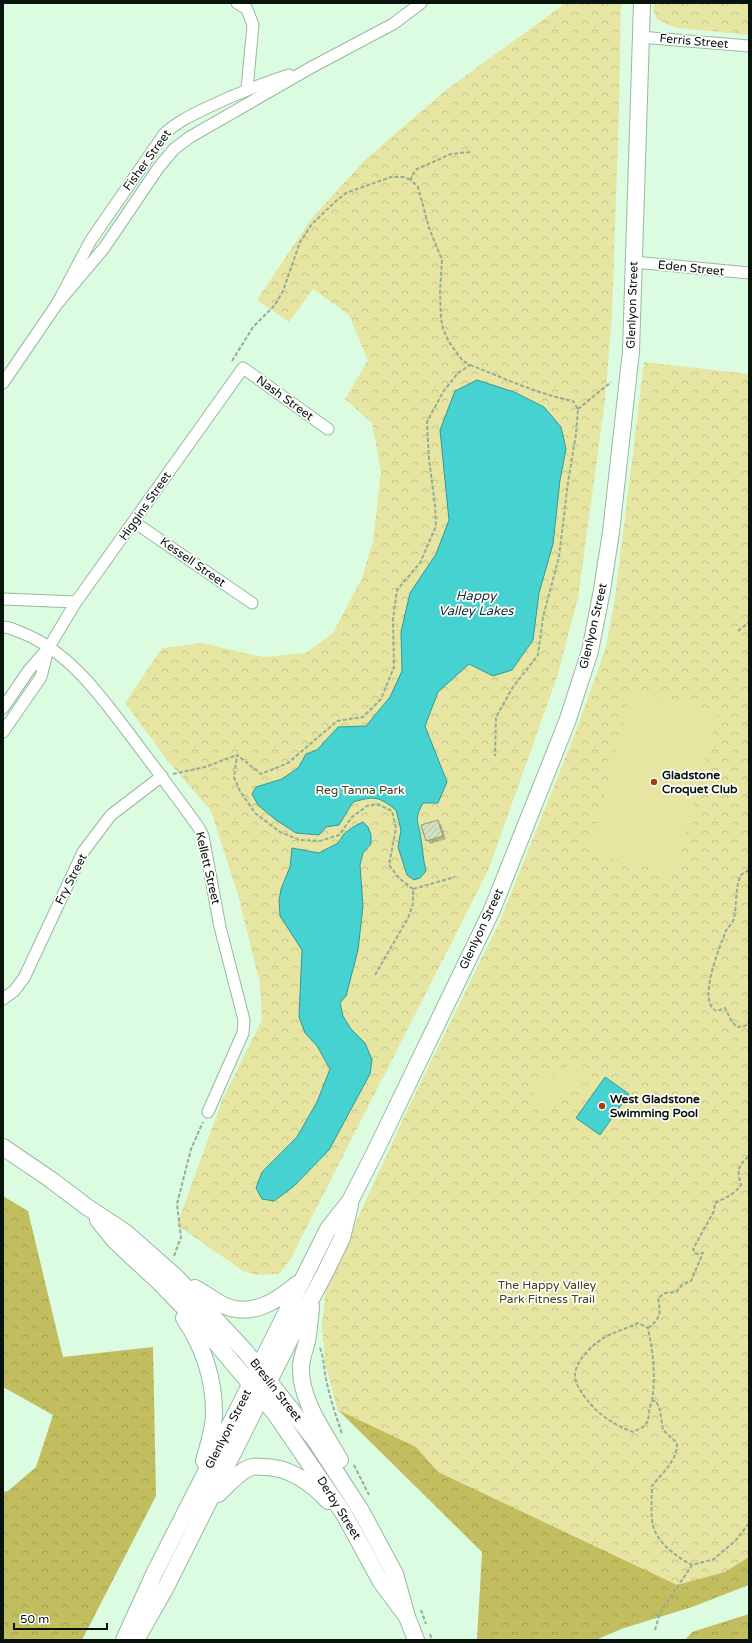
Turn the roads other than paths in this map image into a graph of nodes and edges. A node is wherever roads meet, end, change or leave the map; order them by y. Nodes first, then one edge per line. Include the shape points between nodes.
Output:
1 (237, 3) edge
2 (421, 3) edge
3 (642, 3) edge
4 (640, 37) junction
5 (749, 46) edge
6 (312, 67) junction
7 (247, 89) junction
8 (634, 262) junction
9 (749, 274) edge
10 (57, 304) junction
11 (243, 368) joint
12 (3, 383) edge
13 (328, 429) dead end
14 (134, 522) junction
15 (3, 598) edge
16 (76, 602) junction
17 (252, 603) dead end
18 (3, 627) edge
19 (49, 647) junction
20 (3, 708) edge
21 (3, 732) edge
22 (162, 776) junction
23 (3, 998) edge
24 (208, 1112) road end
25 (3, 1147) edge
26 (350, 1201) junction
27 (86, 1207) junction
28 (176, 1277) junction
29 (303, 1278) junction
30 (170, 1293) junction
31 (312, 1298) junction
32 (259, 1368) junction
33 (270, 1382) junction
34 (251, 1383) junction
35 (262, 1397) junction
36 (198, 1488) junction
37 (211, 1499) junction
38 (366, 1505) junction
39 (354, 1529) junction
40 (407, 1617) junction
41 (423, 1636) edge
42 (124, 1640) edge
43 (136, 1640) edge

1 - 7 street via 247,9 253,25
2 - 6 street, Fisher Street via 393,24
3 - 4 main road, Glenlyon Street
4 - 5 street, Ferris Street
4 - 8 main road, Glenlyon Street
6 - 7 street, Fisher Street
6 - 10 street, Fisher Street via 190,137 174,149 104,248
7 - 10 street, Fisher Street via 181,121 165,133 91,240
8 - 9 street, Eden Street
8 - 26 main road, Glenlyon Street via 631,352 622,437 602,590 590,651 567,722 492,910
10 - 12 street, Fisher Street
11 - 13 street, Nash Street
11 - 14 street, Higgins Street
14 - 16 street, Higgins Street
14 - 17 street, Kessell Street
15 - 16 street
16 - 19 street, Higgins Street
18 - 19 street, Kellett Street via 29,636
19 - 20 street, Higgins Street via 29,670
19 - 21 street, Higgins Street via 41,677
19 - 22 street, Kellett Street via 82,675
22 - 23 street, Fry Street via 111,815 100,828 83,852 24,978
22 - 24 street, Kellett Street via 203,836 220,927 244,1020 243,1033
25 - 27 main road, Breslin Street
26 - 29 main road, Glenlyon Street via 328,1230
26 - 31 main road, Glenlyon Street via 342,1238
27 - 28 main road, Breslin Street via 125,1232
27 - 30 main road, Breslin Street via 115,1241
28 - 29 main road via 230,1308 241,1309 258,1308 272,1303
28 - 32 main road, Breslin Street
29 - 32 main road, Glenlyon Street
30 - 34 main road, Breslin Street
30 - 36 main road via 203,1351 213,1394 214,1414
31 - 33 main road, Glenlyon Street
31 - 38 main road via 301,1364 302,1380 308,1401 318,1421
32 - 33 main road, Breslin Street
32 - 34 main road, Glenlyon Street
33 - 35 main road, Glenlyon Street
33 - 38 main road, Breslin Street
34 - 35 main road, Derby Street
34 - 36 main road, Glenlyon Street
35 - 37 main road, Glenlyon Street
35 - 39 main road, Derby Street via 305,1455
36 - 42 main road, Glenlyon Street
37 - 39 main road via 242,1472 253,1466 272,1467 304,1480 322,1494
37 - 43 main road, Glenlyon Street
38 - 40 main road, Breslin Street via 395,1574
39 - 40 main road, Derby Street via 381,1582
40 - 41 main road, Derby Street

